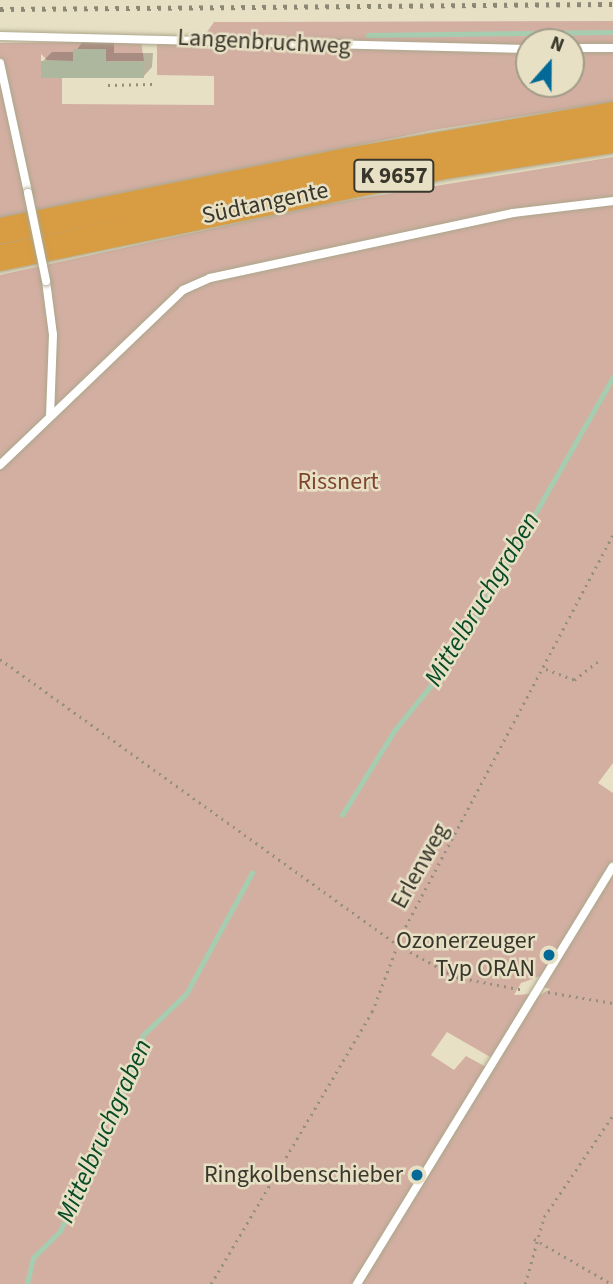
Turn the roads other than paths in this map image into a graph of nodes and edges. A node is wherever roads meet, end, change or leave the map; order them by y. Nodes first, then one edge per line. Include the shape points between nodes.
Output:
1 (0, 36) edge
2 (585, 48) edge
3 (613, 48) edge
4 (515, 49) edge
5 (0, 63) edge
6 (613, 116) edge
7 (613, 139) edge
8 (613, 201) edge
9 (0, 232) edge
10 (0, 258) edge
11 (50, 415) junction
12 (0, 465) edge
13 (613, 867) edge
14 (357, 1284) edge

1 - 4 lane, Langenbruchweg
2 - 3 lane
5 - 11 lane, bridge via 46,281 53,335
6 - 9 highway, Südtangente / K 9657 via 359,158
7 - 10 highway, Südtangente / K 9657 via 445,166
8 - 11 lane via 513,213 210,278 183,290
11 - 12 lane
13 - 14 lane

